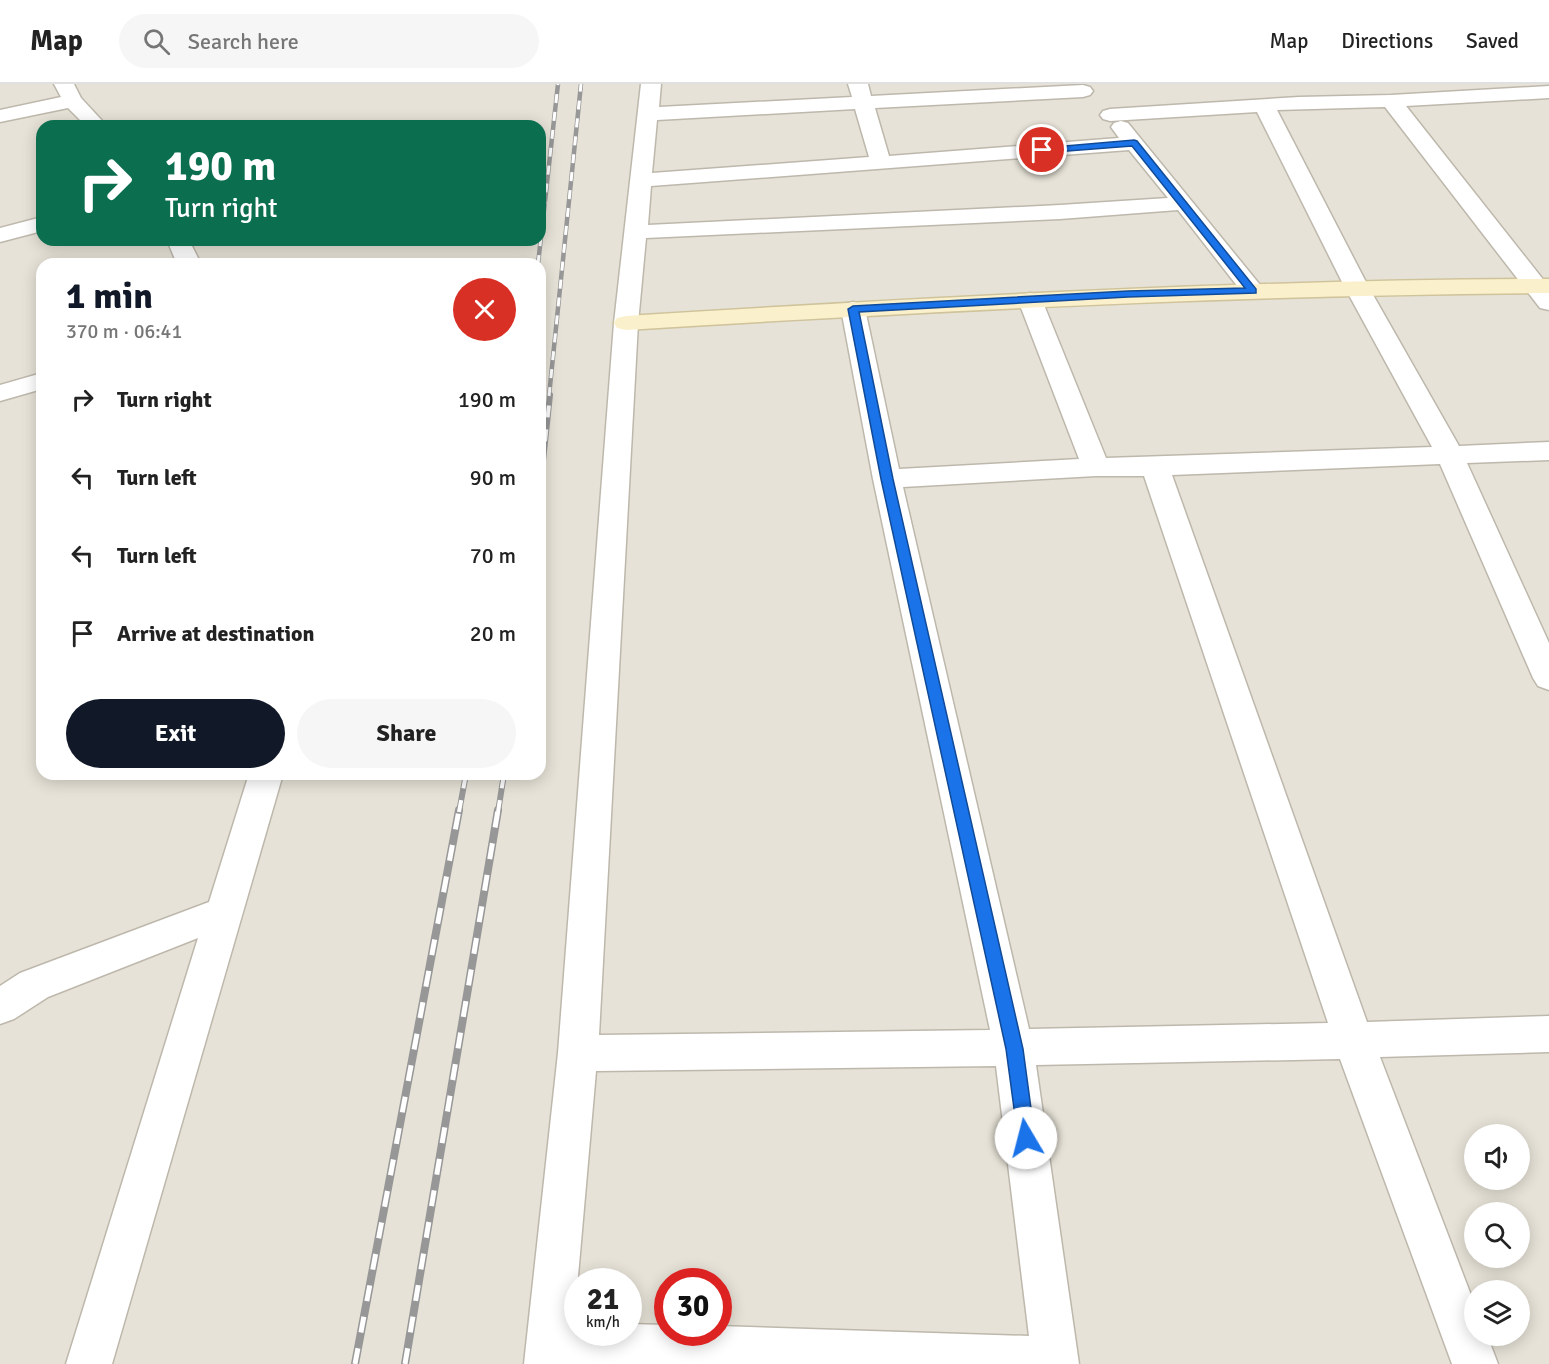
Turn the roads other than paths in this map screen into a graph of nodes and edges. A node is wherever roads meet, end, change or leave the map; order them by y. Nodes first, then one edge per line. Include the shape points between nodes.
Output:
1 (1080, 88) edge
2 (69, 92) edge
3 (1549, 92) edge
4 (860, 93) edge
5 (649, 99) edge
6 (1392, 101) junction
7 (1264, 105) junction
8 (1110, 115) junction
9 (0, 116) edge
10 (92, 120) edge
11 (1134, 143) junction
12 (881, 163) junction
13 (641, 180) junction
14 (1184, 203) junction
15 (36, 226) edge
16 (635, 232) junction
17 (0, 235) edge
18 (1356, 286) junction
19 (1253, 291) junction
20 (1545, 292) edge
21 (1030, 300) junction
22 (853, 309) junction
23 (626, 323) junction
24 (36, 383) edge
25 (0, 393) edge
26 (1549, 451) edge
27 (1450, 455) junction
28 (1096, 467) junction
29 (1155, 467) junction
30 (887, 479) junction
31 (1549, 678) edge
32 (264, 780) edge
33 (224, 912) junction
34 (0, 1007) edge
35 (1549, 1034) edge
36 (1354, 1042) junction
37 (1014, 1049) junction
38 (578, 1053) junction
39 (548, 1354) edge
40 (1056, 1362) edge
41 (89, 1364) edge
42 (1475, 1364) edge

1 - 4 street
1 - 8 street
2 - 9 street
2 - 10 street
3 - 6 street
4 - 5 street
4 - 12 street
5 - 13 street
6 - 7 street
6 - 20 street
7 - 8 street via 1210,100
7 - 18 street
8 - 11 street
11 - 12 street
11 - 14 street
12 - 13 street
13 - 16 street
14 - 16 street
14 - 19 street
15 - 17 street
16 - 23 street
18 - 19 street
18 - 20 street
18 - 27 street
19 - 21 street
21 - 22 street
21 - 28 street
22 - 23 street
22 - 30 street
23 - 38 street
24 - 25 street
26 - 27 street
27 - 29 street
27 - 31 street
28 - 29 street
28 - 30 street
29 - 36 street
30 - 37 street
32 - 33 street
33 - 34 street via 34,985
33 - 41 street
35 - 36 street
36 - 37 street
36 - 42 street
37 - 38 street
37 - 40 street
38 - 39 street
39 - 40 street

